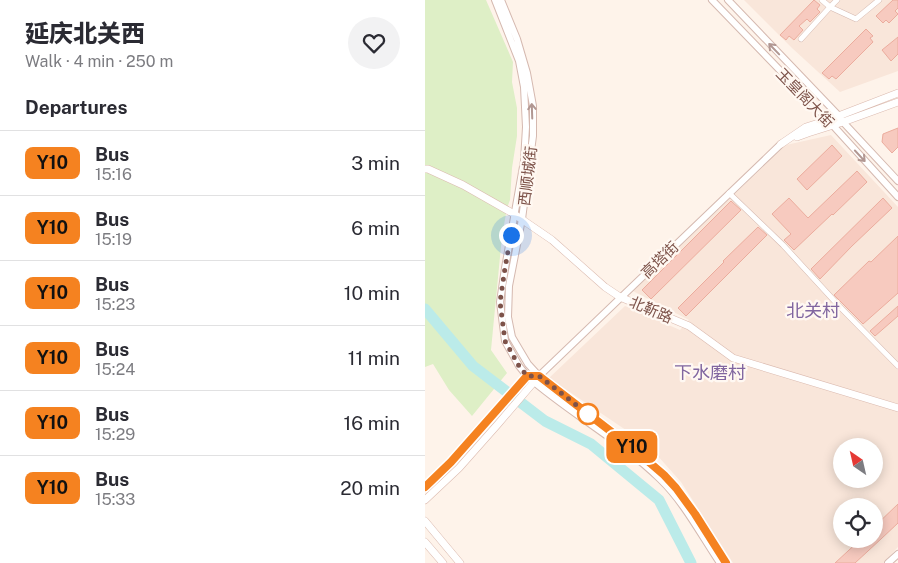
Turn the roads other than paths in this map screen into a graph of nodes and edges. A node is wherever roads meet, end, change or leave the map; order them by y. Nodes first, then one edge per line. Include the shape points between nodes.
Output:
1 (495, 0) edge
2 (501, 0) edge
3 (712, 0) edge
4 (728, 0) edge
5 (823, 0) edge
6 (837, 0) edge
7 (879, 0) edge
8 (830, 7) junction
9 (801, 39) dead end
10 (898, 93) edge
11 (898, 102) edge
12 (841, 119) junction
13 (830, 123) junction
14 (781, 144) joint
15 (425, 169) edge
16 (898, 181) edge
17 (729, 193) junction
18 (898, 197) edge
19 (515, 214) junction
20 (522, 219) junction
21 (621, 297) junction
22 (898, 366) edge
23 (527, 376) junction
24 (539, 376) junction
25 (535, 382) junction
26 (898, 408) edge
27 (425, 487) edge
28 (425, 500) edge
29 (425, 520) edge
30 (425, 542) edge
31 (898, 554) edge
32 (443, 563) edge
33 (460, 563) edge
34 (720, 563) edge
35 (726, 563) edge
36 (888, 563) edge

1 - 19 street, 西顺城街 via 519,62 524,87 524,161
20 -> 2 street, 西顺城街 via 533,136 533,106 525,64
3 - 13 street, 玉皇阁大街
12 -> 4 street, 玉皇阁大街
5 - 8 street
6 - 8 street
7 - 8 street via 856,19
8 - 9 street
10 - 12 main road, 高塔街
11 - 12 main road, 高塔街
12 - 13 main road, 高塔街
12 - 16 street, 玉皇阁大街
13 - 14 main road, 高塔街 via 806,127
13 -> 18 street, 玉皇阁大街
14 - 17 street, 高塔街
15 - 19 main road, 北靳路 via 463,185
17 - 21 street, 高塔街
17 - 22 street
19 - 20 main road, 北靳路
19 - 23 street, 西顺城街 via 500,302 505,341
20 - 21 main road, 北靳路
20 - 24 street, 西顺城街 via 509,286 508,317 512,337
21 - 24 street, 高塔街
21 - 26 main road, 北靳路 via 689,326 733,358
23 - 24 main road
23 - 25 street, 西顺城街
23 - 27 main road
24 - 25 main road
24 - 35 street, 西顺城街 via 664,475 695,514
25 - 28 main road via 459,468
25 - 34 street, 西顺城街 via 659,478 670,489
29 - 33 main road
30 - 32 main road
31 - 36 street

